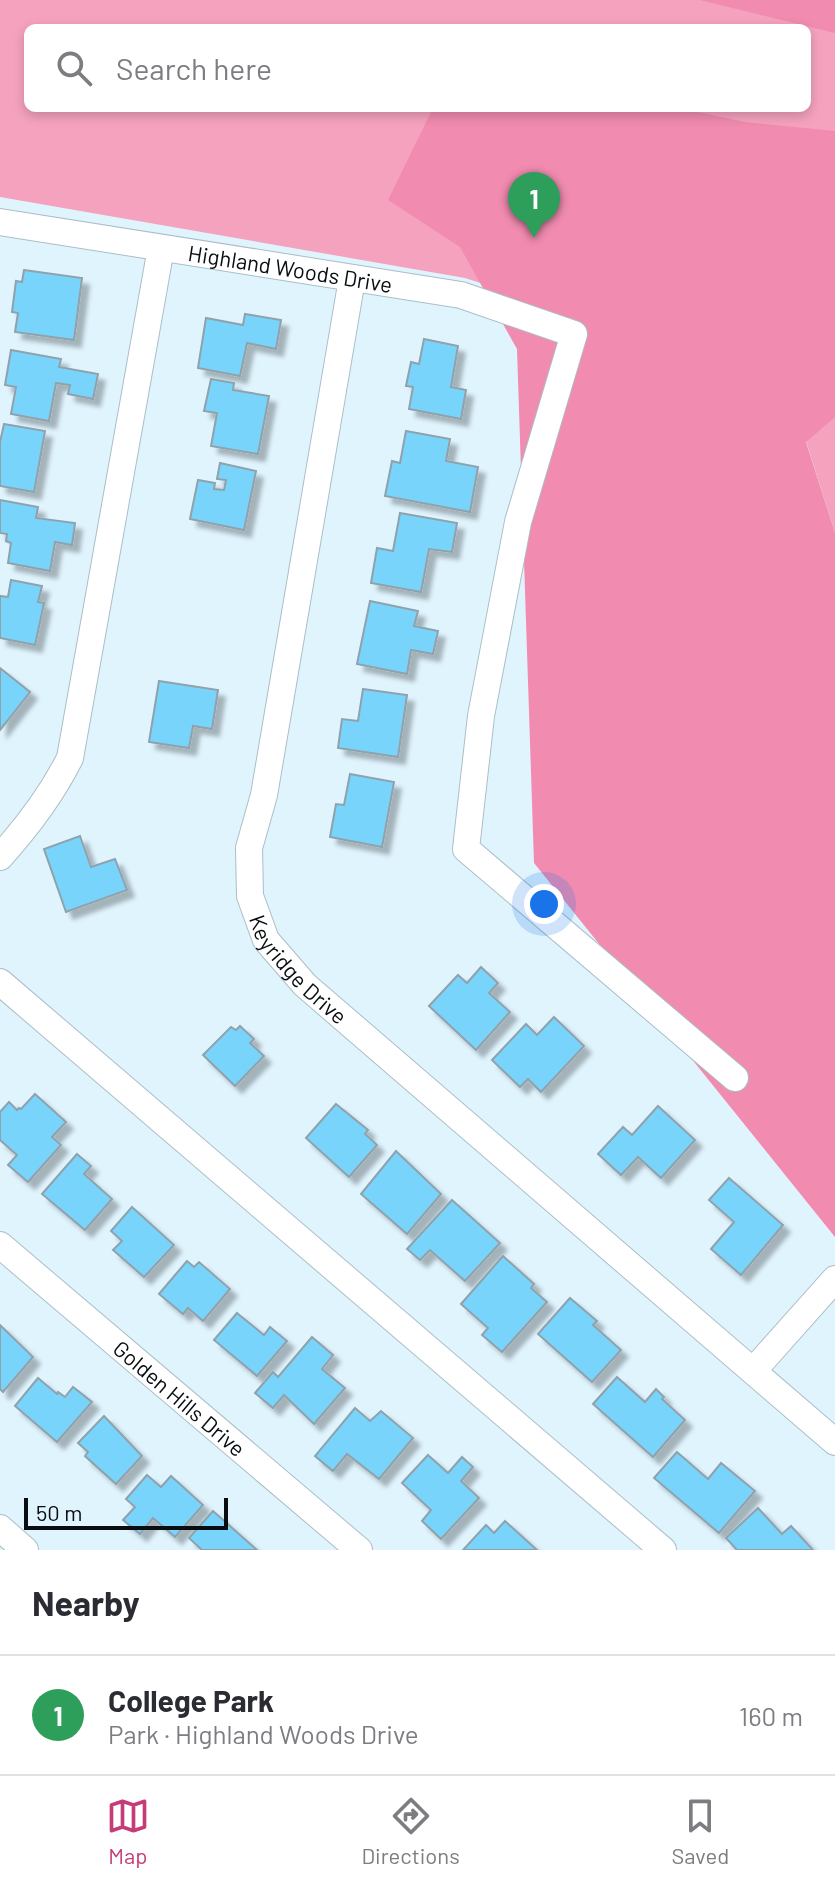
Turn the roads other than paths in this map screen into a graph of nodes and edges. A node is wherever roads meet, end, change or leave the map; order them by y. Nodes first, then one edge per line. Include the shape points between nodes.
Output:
1 (0, 222) edge
2 (161, 248) junction
3 (352, 279) junction
4 (0, 857) edge
5 (0, 982) edge
6 (735, 1078) dead end
7 (0, 1245) edge
8 (835, 1279) edge
9 (753, 1371) junction
10 (835, 1442) edge
11 (0, 1528) edge
12 (25, 1550) edge
13 (359, 1550) edge
14 (663, 1550) edge

1 - 2 street, Highland Woods Drive
2 - 3 street, Highland Woods Drive
2 - 4 street via 70,758 54,791
3 - 6 street, Highland Woods Drive via 461,295 574,334 518,522 481,716 466,849
3 - 9 street, Keyridge Drive via 264,795 249,848 250,896 266,940 305,985
5 - 14 street
7 - 13 street, Golden Hills Drive
8 - 9 street
9 - 10 street, Keyridge Drive
11 - 12 street

